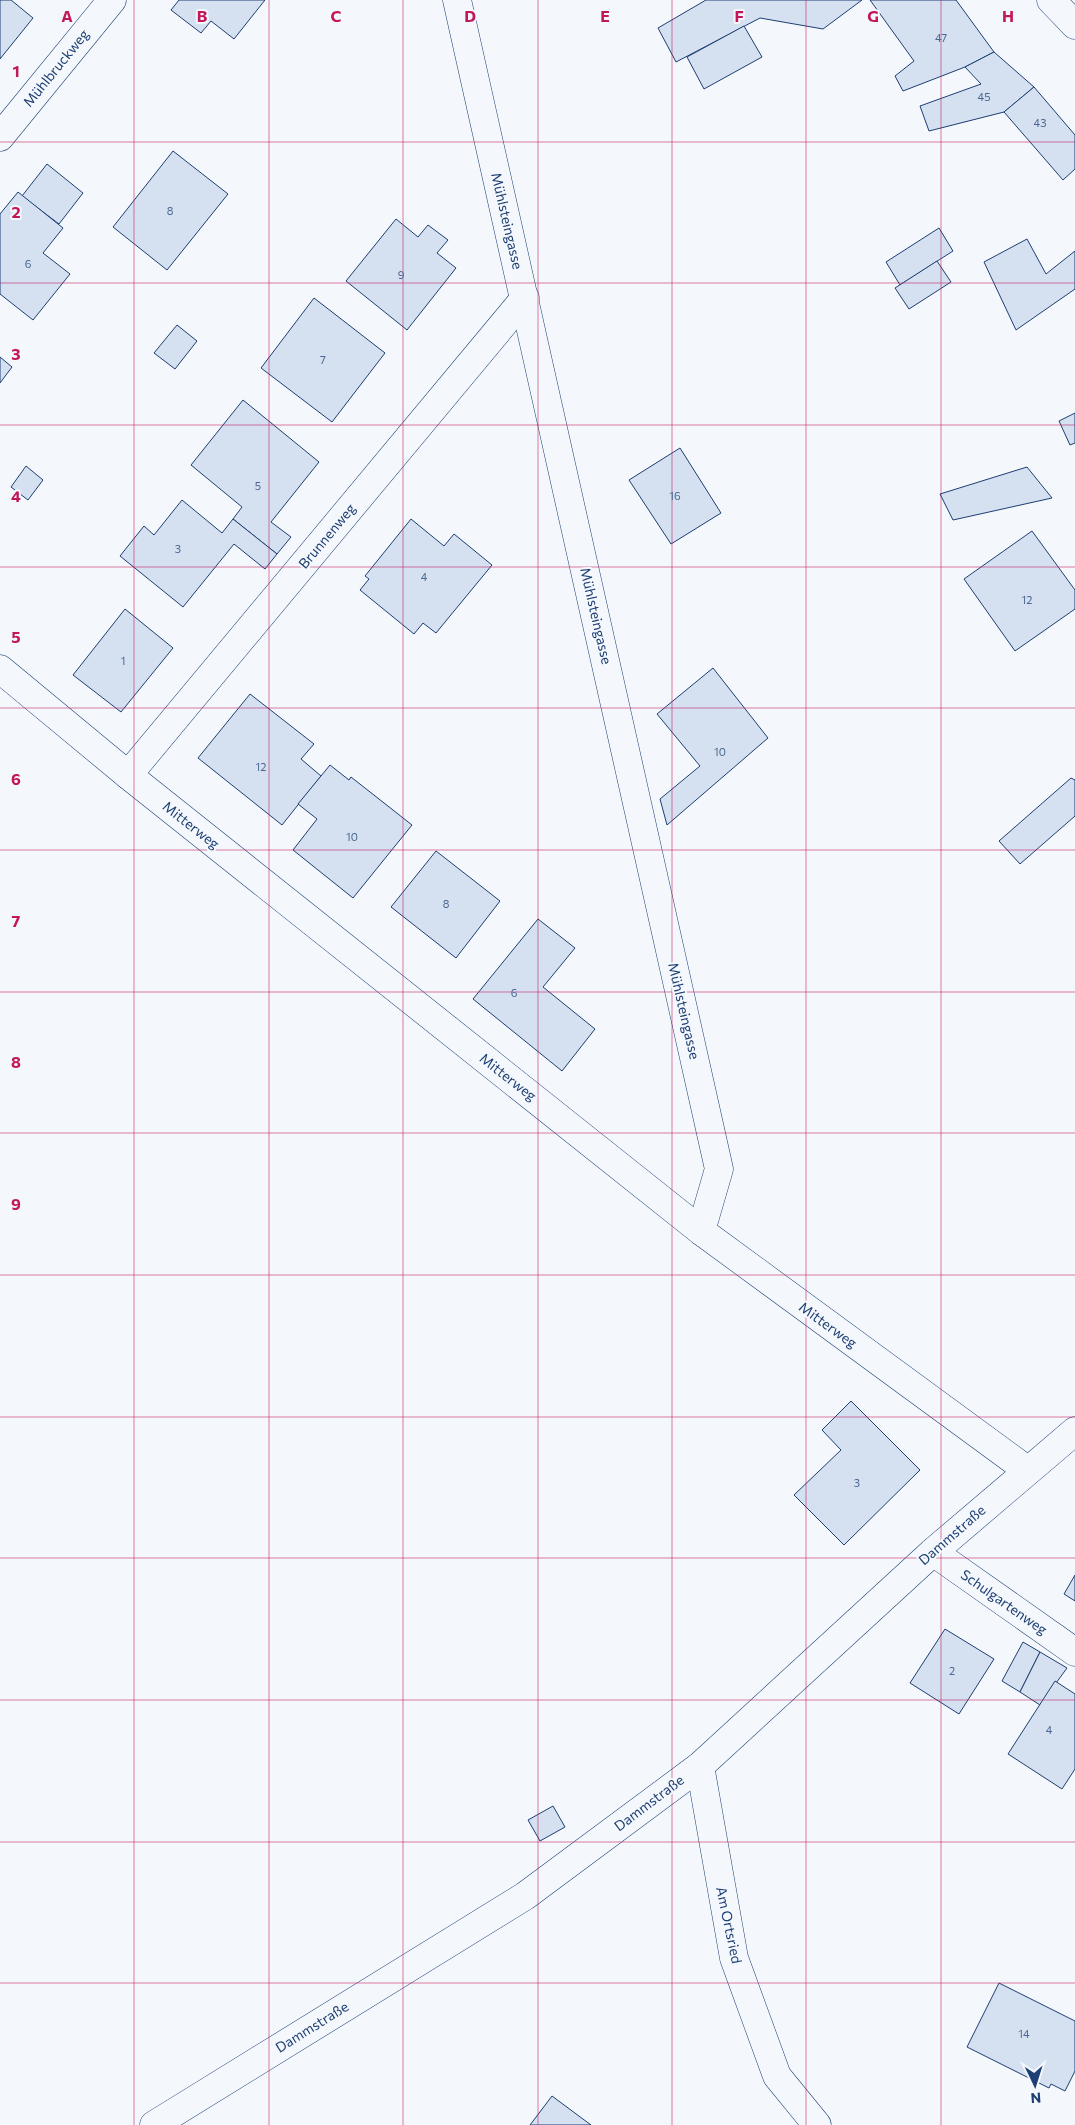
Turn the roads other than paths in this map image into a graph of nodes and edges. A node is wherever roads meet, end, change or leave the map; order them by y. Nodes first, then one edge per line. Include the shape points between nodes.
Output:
1 (112, 0) edge
2 (457, 0) edge
3 (1051, 0) edge
4 (1075, 25) edge
5 (0, 136) edge
6 (525, 298) junction
7 (0, 669) edge
8 (128, 775) junction
9 (701, 1231) junction
10 (1075, 1431) edge
11 (1027, 1470) junction
12 (933, 1552) junction
13 (1075, 1652) edge
14 (700, 1766) junction
15 (172, 2121) edge
16 (817, 2125) edge

1 - 5 street, Mühlbruckweg
2 - 6 street, Mühlsteingasse
3 - 4 street
6 - 8 street, Brunnenweg
6 - 9 street, Mühlsteingasse via 719,1169
7 - 8 street, Mitterweg
8 - 9 street, Mitterweg
9 - 11 street, Mitterweg
10 - 11 street, Dammstraße
11 - 12 street, Dammstraße
12 - 13 street, Schulgartenweg
12 - 14 street, Dammstraße
14 - 15 street, Dammstraße via 525,1896
14 - 16 street, Am Ortsried via 734,1958 777,2076

